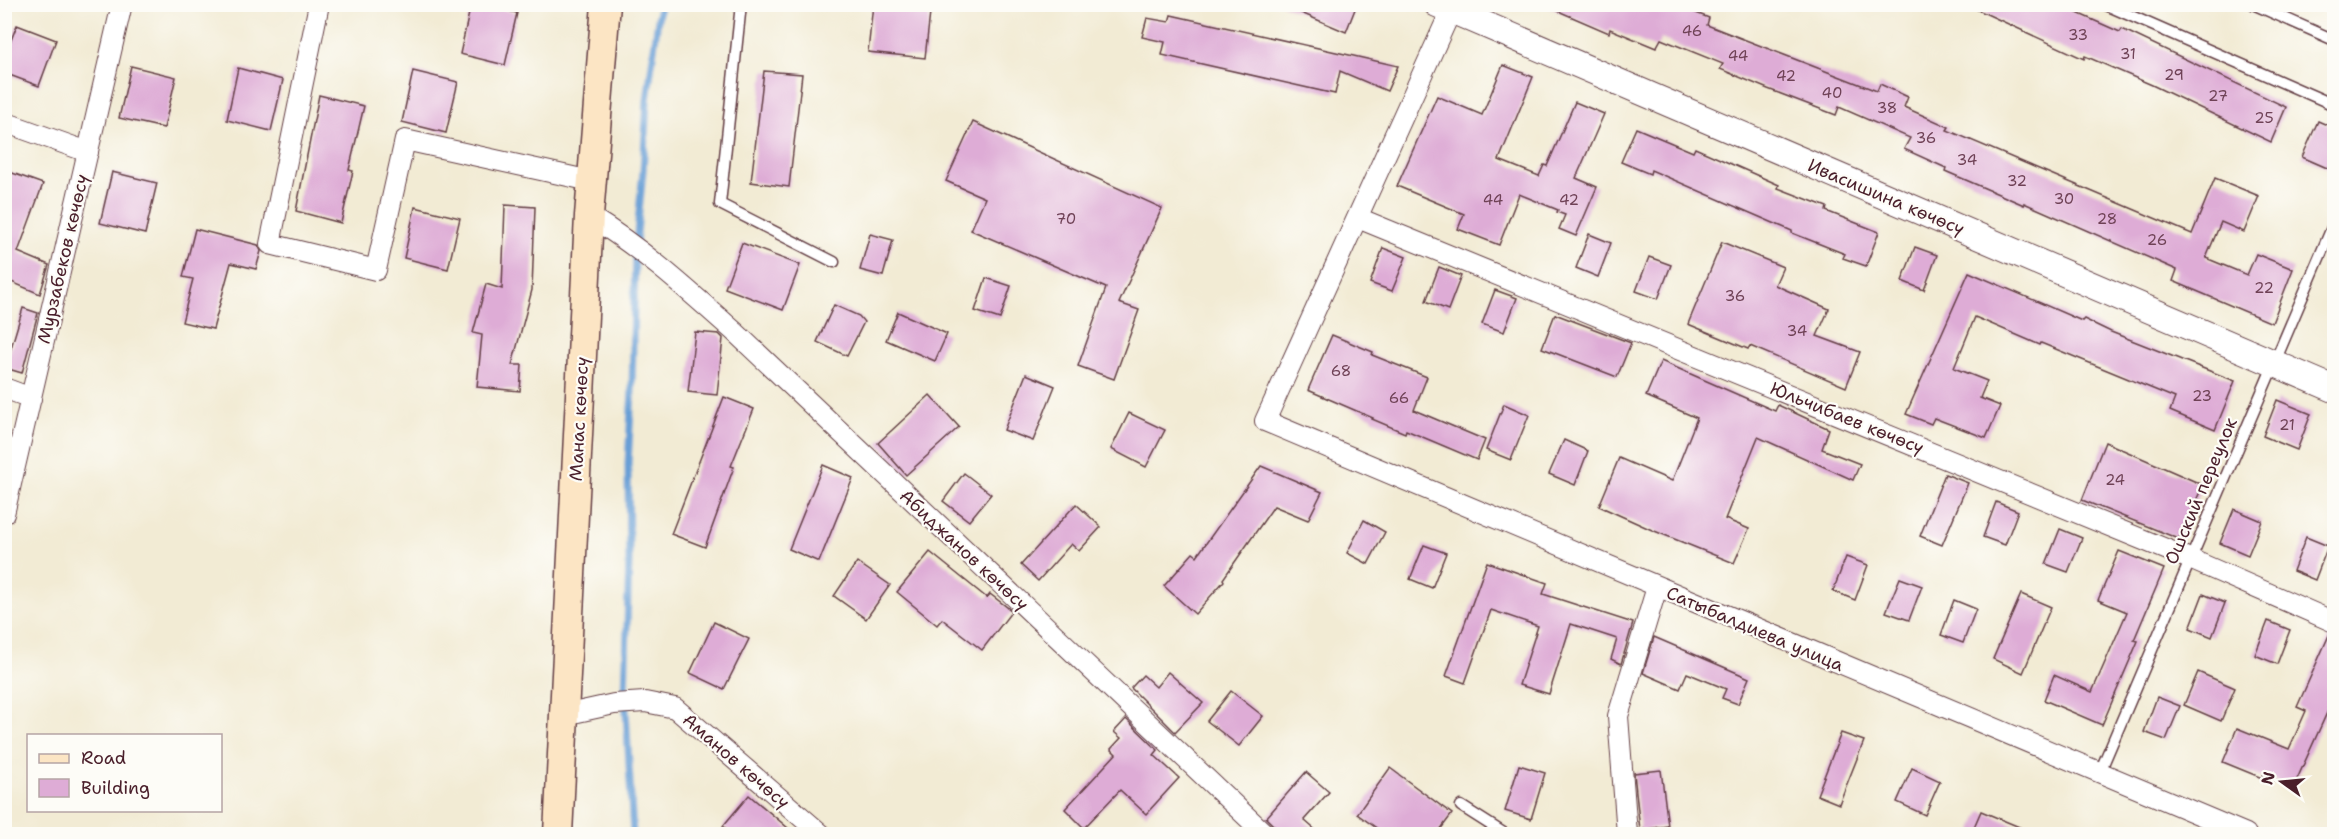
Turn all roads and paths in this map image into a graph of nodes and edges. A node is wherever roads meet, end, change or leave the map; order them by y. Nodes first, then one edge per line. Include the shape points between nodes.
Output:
1 (122, 4) edge
2 (319, 4) edge
3 (606, 4) edge
4 (741, 4) edge
5 (2104, 4) edge
6 (2253, 4) edge
7 (1448, 6) edge
8 (2334, 40) edge
9 (2334, 105) edge
10 (4, 122) edge
11 (88, 152) junction
12 (591, 181) junction
13 (589, 216) junction
14 (1358, 218) junction
15 (2334, 223) edge
16 (834, 262) dead end
17 (2274, 364) junction
18 (4, 388) edge
19 (2334, 389) edge
20 (31, 398) junction
21 (4, 514) edge
22 (2190, 559) junction
23 (1656, 587) junction
24 (2334, 622) edge
25 (564, 715) junction
26 (2099, 774) junction
27 (1461, 806) dead end
28 (2236, 833) edge
29 (558, 834) edge
30 (821, 834) edge
31 (1265, 834) edge
32 (1505, 834) edge
33 (1627, 834) edge

1 - 11 street, Мурзабеков көчөсү
2 - 12 street via 270,244 376,270 405,140
3 - 12 main road, Манас көчөсү
4 - 16 lane via 720,204
5 - 9 lane
6 - 8 lane
7 - 14 street
7 - 17 street, Ивасишина көчөсү
10 - 11 street
11 - 20 street, Мурзабеков көчөсү
12 - 13 main road, Манас көчөсү
13 - 25 main road, Манас көчөсү
13 - 31 street, Абиджанов көчөсү via 662,267 736,333
14 - 22 street, Юльчибаев көчөсү
14 - 23 street, Сатыбалдиева улица via 1265,421
15 - 17 lane, Ошский переулок
17 - 19 street, Ивасишина көчөсү
17 - 22 lane, Ошский переулок
18 - 20 street
20 - 21 street, Мурзабеков көчөсү
22 - 24 street, Юльчибаев көчөсү
22 - 26 lane, Ошский переулок
23 - 26 street, Сатыбалдиева улица
23 - 33 street via 1618,716
25 - 29 main road, Манас көчөсү
25 - 30 street, Аманов көчөсү via 645,702 675,708
26 - 28 street, Сатыбалдиева улица
27 - 32 lane

